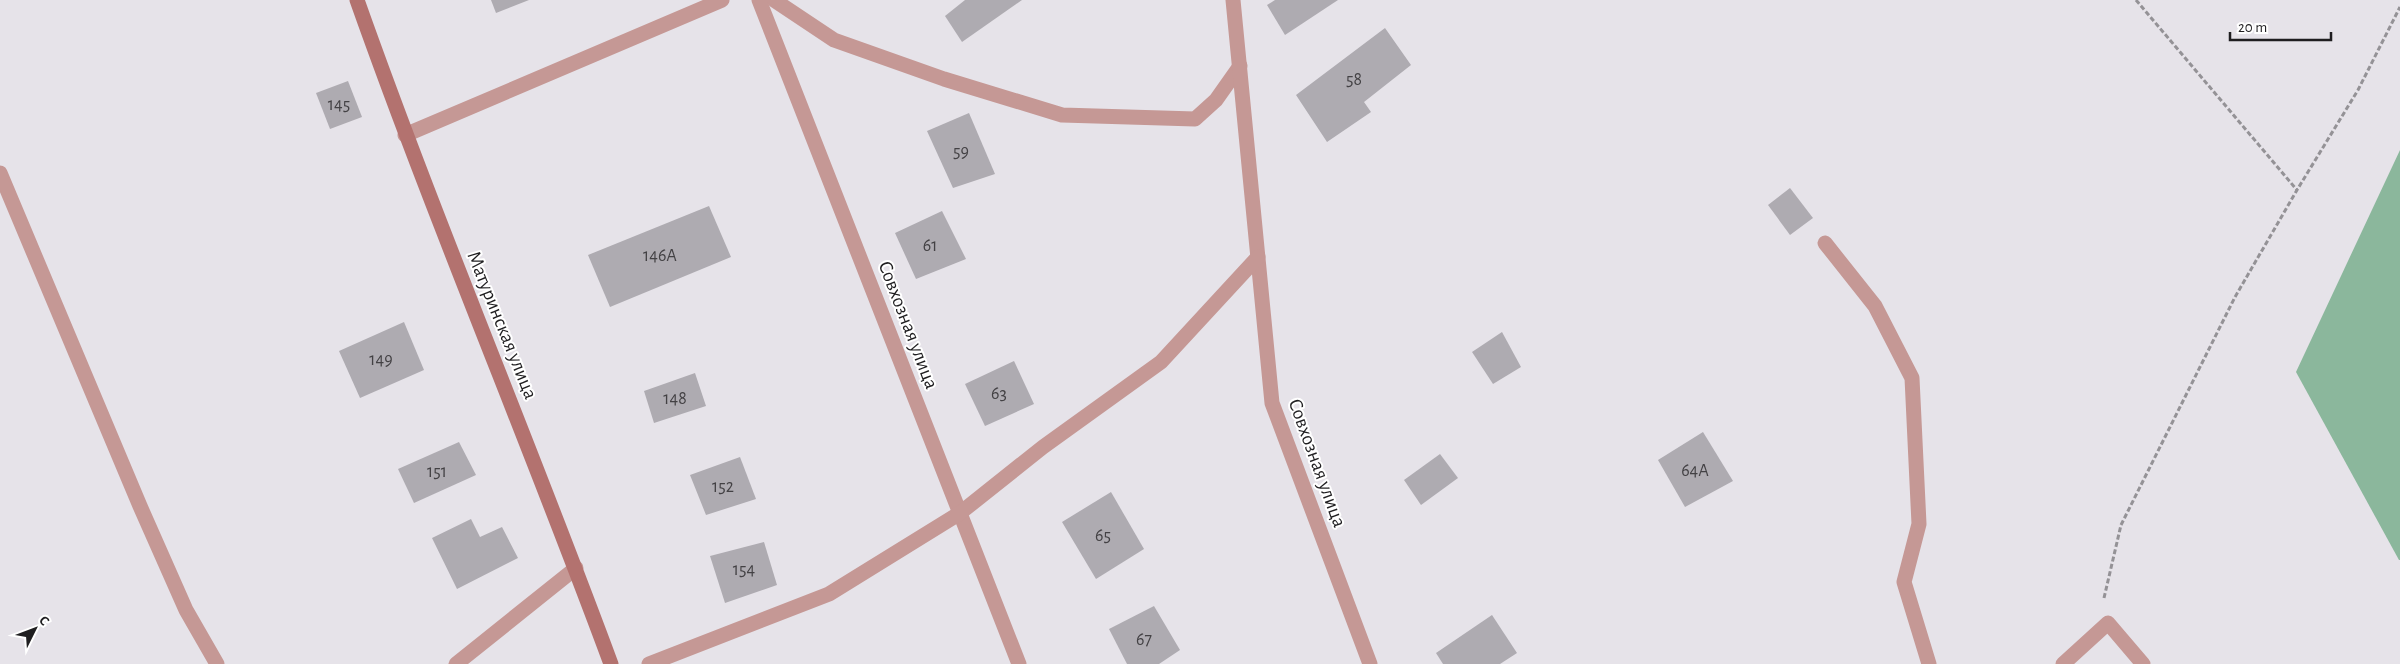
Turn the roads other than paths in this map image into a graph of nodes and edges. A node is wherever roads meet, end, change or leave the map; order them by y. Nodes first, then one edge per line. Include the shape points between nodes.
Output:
1 (357, 0) edge
2 (722, 0) edge
3 (759, 0) edge
4 (774, 0) edge
5 (1233, 0) edge
6 (1240, 66) junction
7 (405, 135) junction
8 (0, 173) edge
9 (1825, 244) dead end
10 (1258, 257) junction
11 (960, 514) junction
12 (576, 568) junction
13 (217, 664) edge
14 (456, 664) edge
15 (612, 664) edge
16 (649, 664) edge
17 (1019, 664) edge
18 (1370, 664) edge
19 (1929, 664) edge
20 (2063, 664) edge
21 (2143, 664) edge

1 - 7 street, Матуринская улица
2 - 7 street
3 - 11 street, Совхозная улица
4 - 6 street via 834,40 1062,115 1194,120 1216,100
5 - 6 street, Совхозная улица
6 - 10 street, Совхозная улица
7 - 12 street, Матуринская улица
8 - 13 street via 140,506 186,610
9 - 19 street via 1875,306 1912,378 1919,524 1904,582
10 - 11 street via 1161,362 1043,447
10 - 18 street, Совхозная улица via 1272,403
11 - 16 street via 829,594
11 - 17 street, Совхозная улица
12 - 14 street
12 - 15 street, Матуринская улица
20 - 21 street via 2108,624

